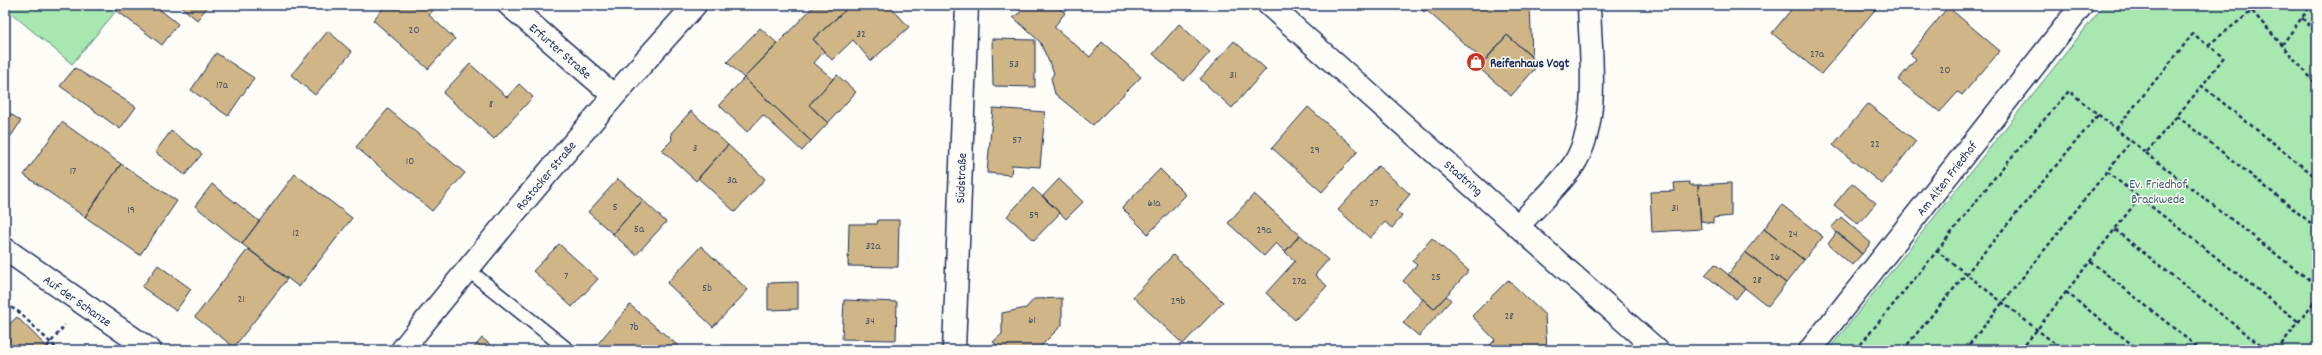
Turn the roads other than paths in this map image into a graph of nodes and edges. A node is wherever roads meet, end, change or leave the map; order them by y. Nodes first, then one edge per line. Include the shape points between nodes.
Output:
1 (509, 5) edge
2 (695, 5) edge
3 (967, 5) edge
4 (1269, 5) edge
5 (1588, 5) edge
6 (2082, 5) edge
7 (613, 95) junction
8 (1519, 226) junction
9 (5, 250) edge
10 (467, 269) junction
11 (1625, 322) junction
12 (150, 350) edge
13 (402, 350) edge
14 (568, 350) edge
15 (954, 350) edge
16 (1638, 350) edge
17 (1657, 350) edge
18 (1810, 350) edge

1 - 7 street, Erfurter Straße
2 - 7 street, Rostocker Straße
3 - 15 street, Südstraße
4 - 8 street, Stadtring
5 - 8 street via 1592,96 1587,136 1574,164
6 - 18 street, Am Alten Friedhof
7 - 10 street, Rostocker Straße
8 - 11 street, Stadtring
9 - 12 street, Auf der Schanze
10 - 13 street, Rostocker Straße
10 - 14 lane
11 - 16 street
11 - 17 street, Stadtring

